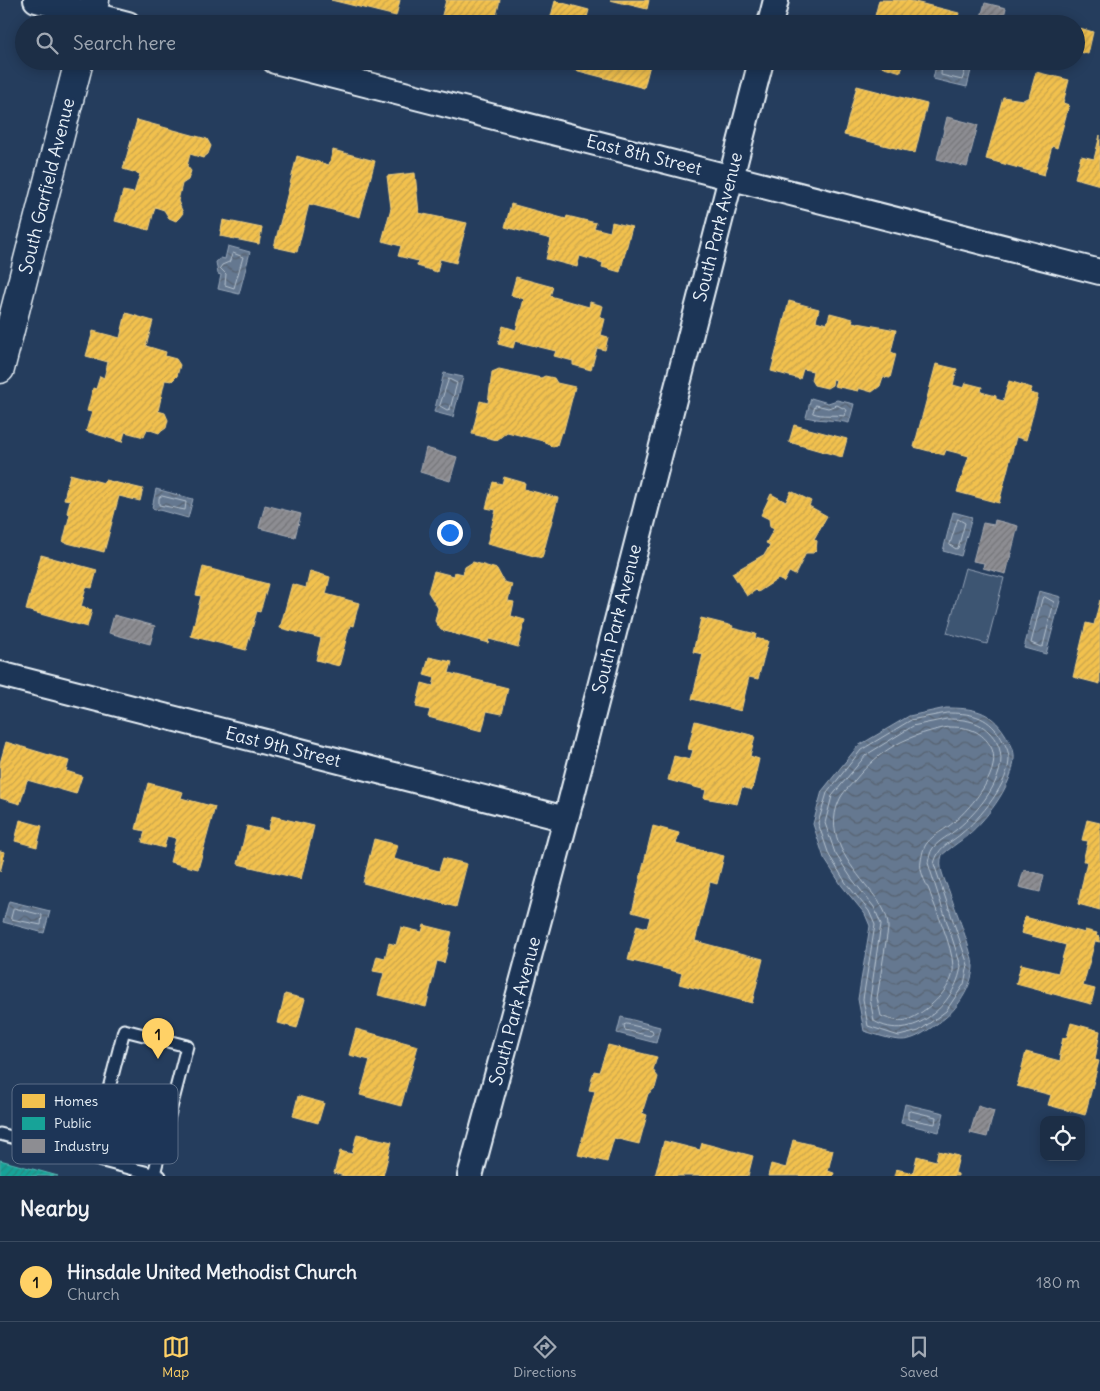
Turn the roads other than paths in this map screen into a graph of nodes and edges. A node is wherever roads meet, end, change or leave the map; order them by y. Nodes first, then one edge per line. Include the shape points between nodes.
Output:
1 (36, 0) edge
2 (776, 0) edge
3 (92, 13) edge
4 (772, 15) edge
5 (77, 70) edge
6 (310, 70) edge
7 (758, 70) edge
8 (731, 178) junction
9 (1100, 272) edge
10 (0, 370) edge
11 (0, 674) edge
12 (566, 820) junction
13 (110, 1084) edge
14 (178, 1085) edge
15 (114, 1164) edge
16 (157, 1175) edge
17 (470, 1176) edge

1 - 3 street
2 - 4 street
5 - 10 street, South Garfield Avenue
6 - 8 street, East 8th Street
7 - 8 street, South Park Avenue
8 - 9 street, East 8th Street
8 - 12 street, South Park Avenue
11 - 12 street, East 9th Street
12 - 17 street, South Park Avenue
13 - 14 lane via 124,1030 187,1046
15 - 16 lane

